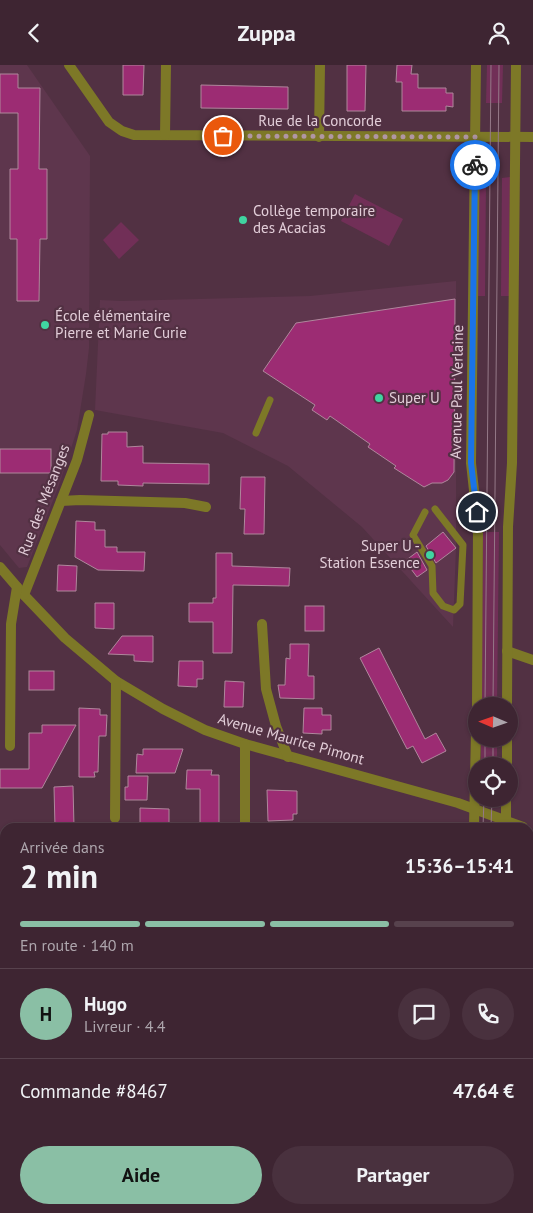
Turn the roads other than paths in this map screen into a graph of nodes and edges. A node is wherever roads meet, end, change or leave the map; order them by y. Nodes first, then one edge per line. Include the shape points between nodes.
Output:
1 (69, 65) edge
2 (166, 65) edge
3 (320, 65) edge
4 (476, 65) edge
5 (516, 65) edge
6 (165, 135) junction
7 (319, 137) junction
8 (475, 137) junction
9 (515, 137) junction
10 (533, 137) edge
11 (270, 400) dead end
12 (89, 415) dead end
13 (256, 433) dead end
14 (61, 501) junction
15 (206, 507) dead end
16 (435, 509) dead end
17 (426, 512) dead end
18 (0, 567) edge
19 (20, 591) junction
20 (262, 624) dead end
21 (508, 651) junction
22 (533, 659) edge
23 (116, 681) junction
24 (476, 697) edge
25 (507, 697) edge
26 (10, 745) dead end
27 (245, 745) junction
28 (476, 747) edge
29 (288, 757) junction
30 (506, 807) edge
31 (475, 809) junction
32 (115, 817) dead end
33 (245, 823) edge
34 (474, 823) edge
35 (504, 823) edge
36 (506, 823) edge

1 - 6 street, Rue de la Concorde via 109,122 134,135
2 - 6 street
3 - 7 street
4 - 8 street, Avenue Paul Verlaine
5 - 9 street
6 - 7 street, Rue de la Concorde
7 - 8 street, Rue de la Concorde
8 - 9 street
8 - 24 street, Avenue Paul Verlaine via 471,463 478,527
9 - 10 street
9 - 21 street
11 - 13 lane
12 - 14 street, Rue des Mésanges via 77,460
14 - 15 street via 185,503
14 - 19 street, Rue des Mésanges
16 - 17 lane via 463,545 460,604 454,610 443,606 432,593 432,566 413,535
18 - 19 street, Avenue Maurice Pimont
19 - 23 street, Avenue Maurice Pimont via 65,638
19 - 26 street, Rue des Mésanges via 11,624
20 - 29 street via 266,689
21 - 22 street
21 - 25 street
23 - 27 street, Avenue Maurice Pimont via 205,730
23 - 32 street
27 - 29 street, Avenue Maurice Pimont
27 - 33 street
28 - 31 street
29 - 31 street, Avenue Maurice Pimont
30 - 36 street
31 - 34 street
31 - 35 street, Avenue Maurice Pimont

